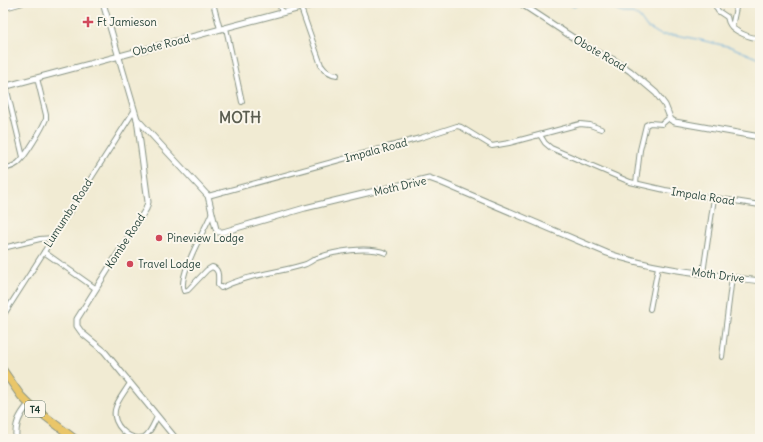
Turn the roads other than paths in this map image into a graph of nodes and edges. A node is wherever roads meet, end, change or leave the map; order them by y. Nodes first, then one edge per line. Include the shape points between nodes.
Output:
1 (21, 3) edge
2 (103, 3) edge
3 (213, 3) edge
4 (279, 3) edge
5 (319, 3) edge
6 (520, 3) edge
7 (714, 3) edge
8 (737, 3) edge
9 (3, 8) edge
10 (301, 8) junction
11 (282, 13) junction
12 (732, 27) junction
13 (223, 29) junction
14 (760, 38) edge
15 (119, 55) junction
16 (3, 74) edge
17 (337, 75) dead end
18 (37, 78) junction
19 (5, 86) edge
20 (242, 102) dead end
21 (134, 111) junction
22 (670, 117) junction
23 (137, 119) junction
24 (601, 129) dead end
25 (540, 135) junction
26 (760, 137) edge
27 (22, 156) junction
28 (3, 169) edge
29 (636, 184) junction
30 (208, 196) junction
31 (714, 198) junction
32 (760, 205) edge
33 (213, 212) junction
34 (53, 238) junction
35 (3, 248) edge
36 (44, 252) junction
37 (386, 253) dead end
38 (658, 267) junction
39 (703, 273) junction
40 (732, 277) junction
41 (760, 281) edge
42 (95, 288) junction
43 (650, 309) dead end
44 (3, 316) edge
45 (722, 357) dead end
46 (3, 370) edge
47 (130, 383) junction
48 (29, 404) junction
49 (157, 416) junction
50 (16, 439) edge
51 (76, 439) edge
52 (176, 439) edge

1 - 9 street
2 - 15 street, Kombe Road
3 - 13 street
4 - 11 street
5 - 10 street, Obote Road
6 - 22 street, Obote Road via 592,50 630,71 656,93
7 - 12 street
8 - 12 street
10 - 11 street, Obote Road
10 - 17 street via 321,65 325,70
11 - 13 street, Obote Road
12 - 14 street via 750,37
13 - 15 street, Obote Road
13 - 20 street
15 - 18 street, Obote Road
15 - 21 street, Kombe Road
16 - 19 street
18 - 19 street, Obote Road
18 - 27 street via 46,119
19 - 27 street
21 - 23 street, Kombe Road
21 - 34 street, Lumumba Road
22 - 26 street via 675,122
22 - 29 street via 662,124 646,125
23 - 30 street, Moth Drive
23 - 42 street, Kombe Road via 148,202
24 - 25 street, Impala Road via 580,124
25 - 29 street, Impala Road via 551,148
25 - 30 street, Impala Road via 492,146 461,127 454,126 420,138
27 - 28 street via 19,162
29 - 31 street, Impala Road
30 - 33 street, Moth Drive
31 - 32 street, Impala Road
31 - 39 street
33 - 37 street via 187,266 182,283 184,291 212,267 218,272 218,285 221,288 230,283 304,265 318,258 350,250 378,250
33 - 38 street, Moth Drive via 217,231 223,232 305,208 429,178 607,253
34 - 35 street
34 - 36 street, Lumumba Road
36 - 42 street
36 - 44 street, Lumumba Road
38 - 39 street, Moth Drive
38 - 43 street
39 - 40 street, Moth Drive
40 - 41 street, Moth Drive
40 - 45 street
42 - 47 street, Kombe Road via 77,319 77,326 104,351
46 - 48 highway, T4
47 - 49 street, Kombe Road
47 - 49 street via 115,411 117,425 127,436 139,438 148,435
48 - 50 street via 17,423
48 - 51 highway, T4
49 - 52 street, Kombe Road

